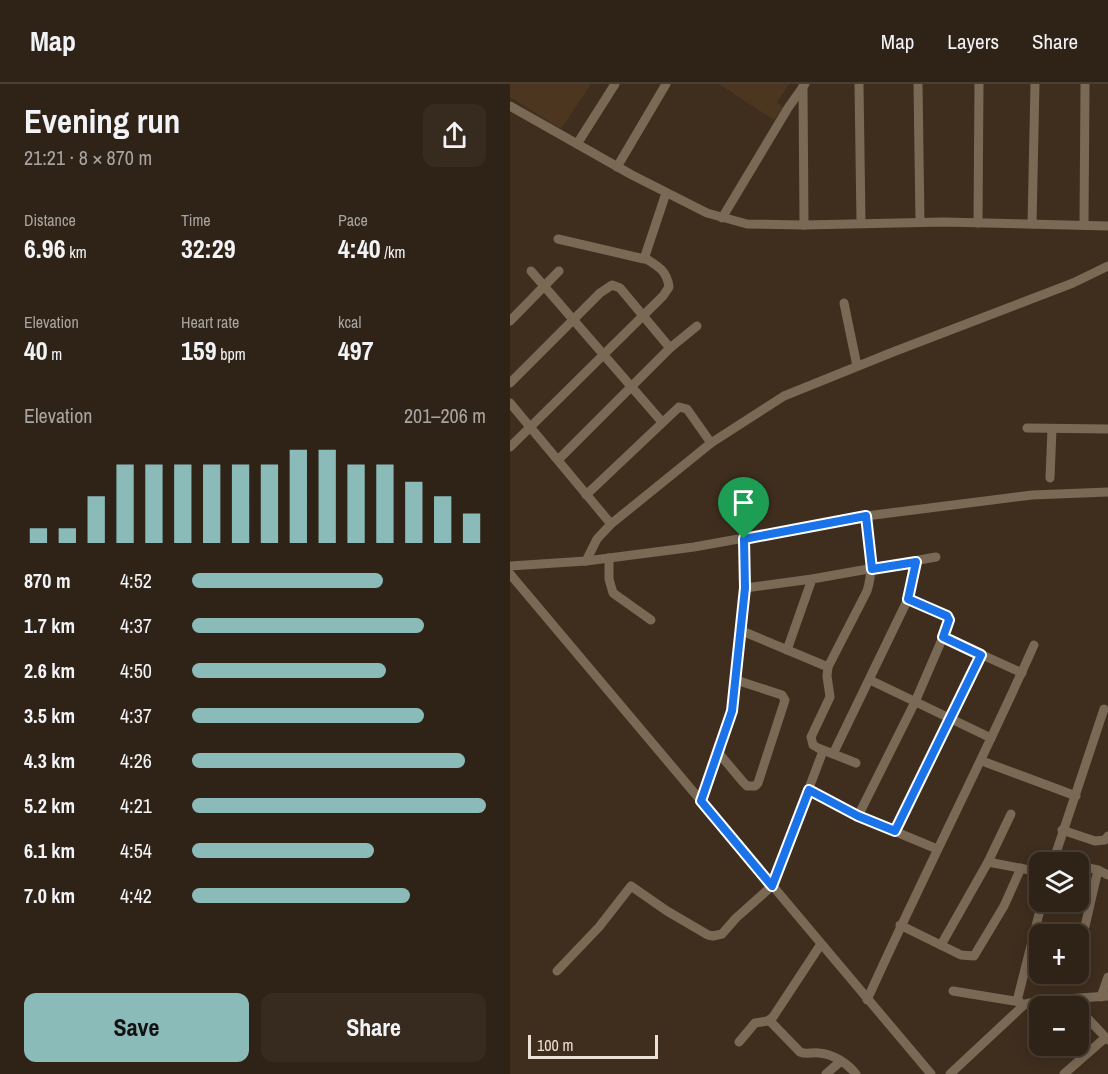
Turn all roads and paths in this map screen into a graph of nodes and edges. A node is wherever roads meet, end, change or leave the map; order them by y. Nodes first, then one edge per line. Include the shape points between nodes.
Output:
1 (615, 84) edge
2 (666, 84) edge
3 (860, 84) edge
4 (918, 84) edge
5 (979, 84) edge
6 (1035, 84) edge
7 (1085, 84) edge
8 (804, 85) edge
9 (510, 106) edge
10 (577, 144) junction
11 (617, 167) junction
12 (666, 193) junction
13 (723, 218) junction
14 (920, 222) junction
15 (861, 223) junction
16 (978, 223) junction
17 (1032, 224) junction
18 (804, 225) junction
19 (1084, 225) junction
20 (1108, 226) edge
21 (558, 239) dead end
22 (645, 258) junction
23 (1108, 266) edge
24 (531, 271) dead end
25 (559, 271) dead end
26 (544, 286) junction
27 (844, 303) dead end
28 (644, 315) junction
29 (573, 319) junction
30 (510, 321) edge
31 (697, 326) dead end
32 (670, 348) junction
33 (603, 355) junction
34 (857, 366) junction
35 (510, 383) edge
36 (631, 388) junction
37 (510, 403) edge
38 (662, 422) junction
39 (530, 428) junction
40 (1028, 428) dead end
41 (1052, 429) junction
42 (1108, 429) edge
43 (711, 443) junction
44 (510, 447) edge
45 (558, 460) junction
46 (1050, 478) dead end
47 (1108, 492) edge
48 (586, 495) junction
49 (866, 516) junction
50 (611, 524) junction
51 (744, 539) junction
52 (936, 557) dead end
53 (609, 558) junction
54 (586, 561) junction
55 (916, 562) junction
56 (510, 566) edge
57 (872, 569) junction
58 (510, 574) edge
59 (812, 579) junction
60 (745, 588) junction
61 (908, 599) junction
62 (651, 620) dead end
63 (742, 631) junction
64 (943, 637) junction
65 (1034, 645) dead end
66 (787, 650) junction
67 (981, 655) junction
68 (828, 667) junction
69 (1022, 673) junction
70 (736, 680) junction
71 (870, 681) junction
72 (915, 702) junction
73 (1104, 709) dead end
74 (951, 720) junction
75 (992, 738) junction
76 (717, 751) junction
77 (828, 752) junction
78 (982, 761) junction
79 (856, 763) dead end
80 (809, 790) junction
81 (1076, 796) junction
82 (701, 801) junction
83 (1011, 814) dead end
84 (858, 816) junction
85 (1062, 830) junction
86 (895, 831) junction
87 (1108, 836) edge
88 (937, 849) junction
89 (1056, 852) edge
90 (988, 862) junction
91 (1021, 868) junction
92 (1089, 868) edge
93 (1029, 870) edge
94 (1098, 870) junction
95 (1108, 876) edge
96 (772, 886) junction
97 (1040, 912) edge
98 (1086, 924) edge
99 (900, 925) junction
100 (821, 944) junction
101 (941, 945) junction
102 (556, 971) dead end
103 (1108, 977) edge
104 (953, 991) dead end
105 (1104, 997) edge
106 (1089, 998) edge
107 (867, 1000) junction
108 (1029, 1002) edge
109 (1021, 1003) junction
110 (1089, 1019) edge
111 (769, 1020) junction
112 (1107, 1039) edge
113 (739, 1042) dead end
114 (841, 1061) junction
115 (826, 1074) edge
116 (855, 1074) edge
117 (931, 1074) edge
118 (950, 1074) edge
119 (1064, 1074) edge

1 - 10 street
2 - 11 street
3 - 15 street
4 - 14 street
5 - 16 street
6 - 17 street
7 - 19 street
8 - 13 street
8 - 18 street
9 - 10 street
10 - 11 street
11 - 12 street
12 - 13 street
12 - 22 street
13 - 18 street via 747,224
14 - 15 street
14 - 16 street
15 - 18 street
16 - 17 street
17 - 19 street
19 - 20 street
21 - 22 street via 639,260
22 - 28 street via 663,270 669,284
23 - 34 street
24 - 26 street
25 - 26 street
26 - 29 street
26 - 30 street
27 - 34 street
28 - 29 street via 620,288 612,285
28 - 32 street
28 - 33 street
29 - 33 street
29 - 35 street
31 - 32 street
32 - 36 street
33 - 36 street
33 - 39 street
34 - 43 street via 784,396
36 - 38 street
36 - 45 street
37 - 39 street
38 - 43 street via 676,408 684,408
38 - 48 street
39 - 44 street
39 - 45 street
40 - 41 street
41 - 42 street
41 - 46 street
43 - 50 street
45 - 48 street
47 - 49 street via 1032,495
48 - 50 street
49 - 51 street
49 - 57 street
50 - 54 street via 597,539
51 - 53 street
51 - 60 street
52 - 55 street
53 - 54 street
53 - 62 street via 613,593
54 - 56 street
55 - 57 street
55 - 61 street
57 - 59 street
57 - 68 street via 867,591
58 - 82 street
59 - 60 street
59 - 66 street
60 - 63 street
61 - 64 street via 947,616
61 - 71 street
63 - 66 street
63 - 70 street
64 - 67 street
64 - 72 street
65 - 69 street
66 - 68 street
67 - 69 street
67 - 74 street
68 - 77 street via 829,701 811,737 813,745
69 - 75 street
70 - 76 street via 730,717
70 - 76 street via 782,695 785,700 755,786 742,782
71 - 72 street
71 - 77 street
72 - 74 street
72 - 84 street
73 - 81 street
74 - 75 street
74 - 86 street
75 - 78 street
76 - 82 street
77 - 79 street
77 - 80 street
78 - 81 street
78 - 88 street
80 - 84 street
80 - 96 street
81 - 85 street
82 - 96 street
83 - 90 street
84 - 86 street
85 - 87 street via 1095,841
85 - 89 street
86 - 88 street
88 - 99 street
90 - 91 street
90 - 101 street
91 - 93 street
91 - 101 street via 974,956 961,955
92 - 94 street
94 - 95 street
94 - 98 street
96 - 100 street
96 - 102 street via 722,934 713,936 631,886
97 - 109 street
99 - 101 street
99 - 107 street
100 - 107 street
100 - 111 street
103 - 105 street
104 - 109 street
105 - 106 street
107 - 117 street
108 - 109 street
109 - 118 street
110 - 112 street
111 - 113 street via 756,1023
111 - 114 street via 802,1053 819,1053
112 - 119 street
114 - 115 street
114 - 116 street

